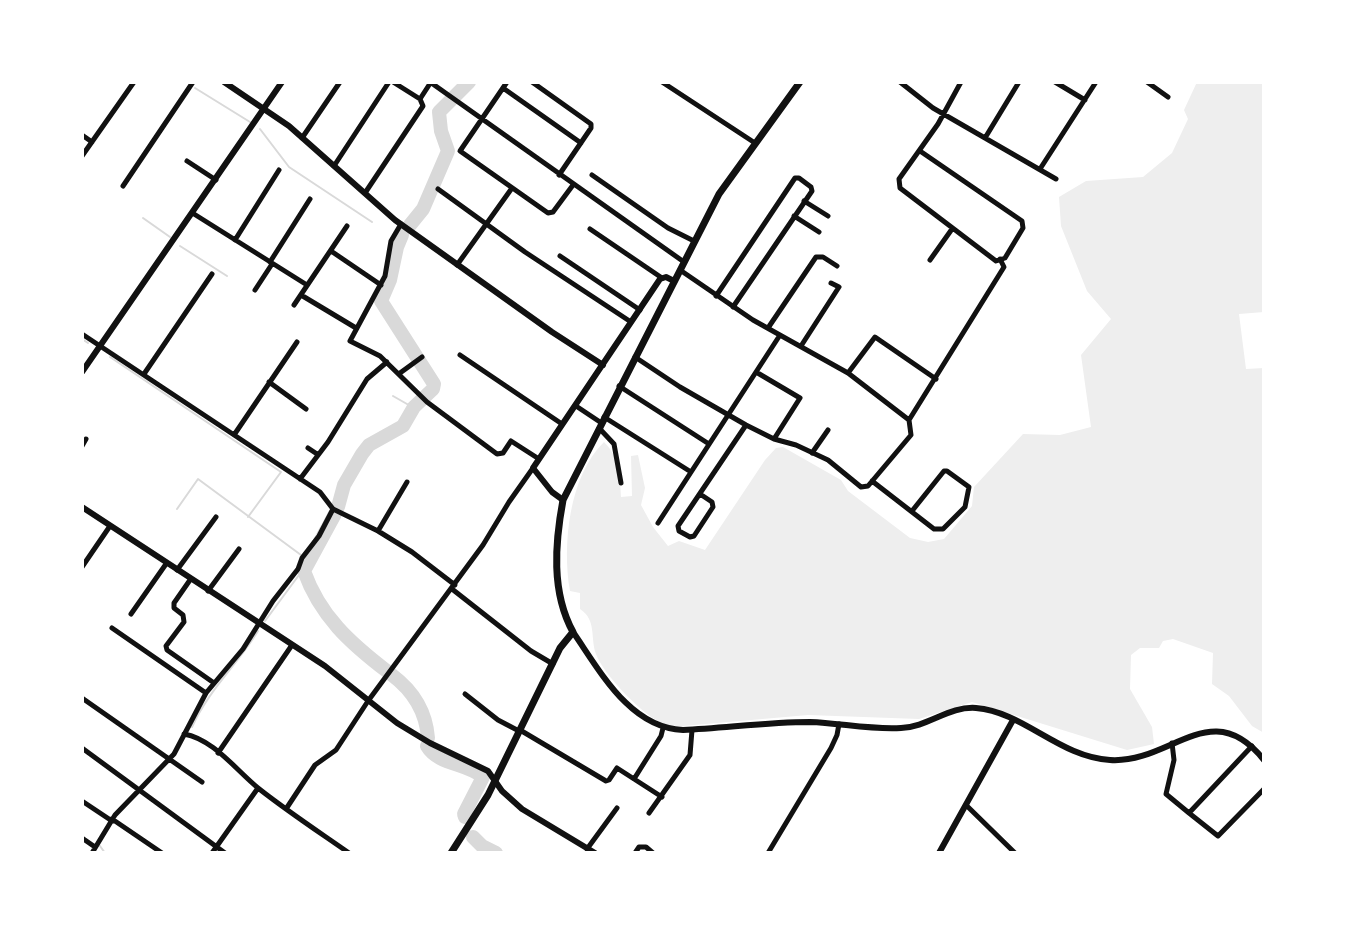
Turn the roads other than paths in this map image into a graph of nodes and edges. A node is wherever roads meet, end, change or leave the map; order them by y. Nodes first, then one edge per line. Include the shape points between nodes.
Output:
1 (134, 82) edge
2 (193, 82) edge
3 (225, 82) edge
4 (282, 82) edge
5 (340, 82) edge
6 (391, 82) edge
7 (431, 82) edge
8 (532, 82) edge
9 (662, 82) edge
10 (800, 82) edge
11 (900, 82) edge
12 (961, 82) edge
13 (1019, 82) edge
14 (1055, 82) edge
15 (1096, 82) edge
16 (1147, 82) edge
17 (505, 85) edge
18 (1168, 97) dead end
19 (420, 99) junction
20 (1085, 100) junction
21 (264, 109) junction
22 (943, 114) junction
23 (481, 120) junction
24 (82, 135) edge
25 (302, 138) junction
26 (985, 138) junction
27 (92, 142) junction
28 (581, 143) junction
29 (755, 143) junction
30 (920, 151) junction
31 (82, 156) edge
32 (187, 161) dead end
33 (334, 166) junction
34 (279, 170) dead end
35 (1039, 170) junction
36 (559, 175) junction
37 (592, 175) dead end
38 (1056, 179) dead end
39 (216, 180) junction
40 (573, 185) junction
41 (123, 186) dead end
42 (513, 188) junction
43 (438, 189) dead end
44 (364, 194) junction
45 (310, 199) dead end
46 (804, 201) junction
47 (194, 214) junction
48 (794, 216) junction
49 (828, 216) dead end
50 (401, 224) junction
51 (486, 224) junction
52 (347, 226) dead end
53 (590, 229) dead end
54 (952, 229) junction
55 (819, 232) dead end
56 (235, 240) junction
57 (694, 241) junction
58 (331, 251) junction
59 (560, 256) dead end
60 (1000, 259) junction
61 (930, 260) dead end
62 (271, 263) junction
63 (457, 265) junction
64 (682, 266) junction
65 (837, 266) dead end
66 (212, 274) dead end
67 (663, 278) junction
68 (674, 281) junction
69 (831, 283) dead end
70 (307, 285) junction
71 (381, 285) junction
72 (255, 290) dead end
73 (301, 295) junction
74 (716, 296) junction
75 (294, 305) dead end
76 (733, 307) junction
77 (640, 310) junction
78 (631, 322) junction
79 (356, 328) junction
80 (768, 328) junction
81 (82, 334) edge
82 (780, 335) junction
83 (297, 342) dead end
84 (101, 346) junction
85 (801, 346) junction
86 (460, 355) dead end
87 (422, 357) dead end
88 (634, 357) junction
89 (387, 362) junction
90 (603, 365) junction
91 (82, 372) edge
92 (756, 372) junction
93 (400, 373) junction
94 (848, 373) junction
95 (144, 374) junction
96 (936, 379) junction
97 (269, 382) junction
98 (619, 386) junction
99 (576, 406) junction
100 (306, 409) dead end
101 (728, 415) junction
102 (909, 420) junction
103 (600, 422) junction
104 (562, 424) junction
105 (746, 425) junction
106 (828, 430) dead end
107 (234, 435) junction
108 (86, 439) dead end
109 (774, 439) junction
110 (709, 444) junction
111 (82, 446) edge
112 (308, 448) dead end
113 (812, 453) junction
114 (317, 454) junction
115 (539, 459) junction
116 (533, 468) junction
117 (691, 472) junction
118 (300, 479) junction
119 (872, 481) junction
120 (407, 482) dead end
121 (621, 483) dead end
122 (700, 494) junction
123 (563, 500) junction
124 (82, 507) edge
125 (333, 509) junction
126 (912, 511) junction
127 (216, 517) dead end
128 (658, 523) dead end
129 (110, 526) junction
130 (378, 531) junction
131 (239, 549) dead end
132 (166, 564) junction
133 (82, 567) edge
134 (176, 571) junction
135 (190, 580) junction
136 (453, 587) junction
137 (207, 591) junction
138 (131, 614) dead end
139 (258, 624) junction
140 (112, 628) dead end
141 (573, 632) junction
142 (292, 645) junction
143 (553, 664) junction
144 (214, 683) junction
145 (206, 693) junction
146 (465, 694) dead end
147 (82, 698) edge
148 (368, 701) junction
149 (1013, 720) junction
150 (839, 723) junction
151 (663, 728) junction
152 (519, 730) junction
153 (692, 730) junction
154 (184, 734) junction
155 (1172, 743) junction
156 (1252, 746) junction
157 (82, 748) edge
158 (218, 753) junction
159 (169, 759) junction
160 (1264, 760) edge
161 (634, 779) junction
162 (495, 780) junction
163 (202, 782) dead end
164 (258, 788) junction
165 (139, 789) junction
166 (1264, 789) edge
167 (662, 797) junction
168 (82, 801) edge
169 (967, 806) junction
170 (617, 808) dead end
171 (286, 809) junction
172 (649, 813) dead end
173 (1189, 813) junction
174 (112, 820) junction
175 (82, 838) edge
176 (587, 849) junction
177 (96, 850) edge
178 (214, 850) edge
179 (941, 852) edge
180 (162, 853) edge
181 (225, 853) edge
182 (349, 853) edge
183 (451, 853) edge
184 (595, 853) edge
185 (635, 853) edge
186 (653, 853) edge
187 (768, 853) edge
188 (1015, 853) edge

1 - 27 street
2 - 41 street
3 - 21 street
4 - 21 street
5 - 25 street
6 - 19 street
6 - 33 street
7 - 19 street
7 - 23 street
8 - 28 street via 591,124
9 - 29 street
10 - 29 main road
11 - 22 street
12 - 22 street
13 - 26 street
14 - 20 street
15 - 20 street
16 - 18 street
17 - 23 street
17 - 28 street
19 - 44 street via 423,106
20 - 35 street
21 - 25 street
21 - 39 street
22 - 26 street
22 - 30 street
23 - 36 street
23 - 42 street via 460,151
24 - 27 street
25 - 33 street
26 - 35 street
27 - 31 street
28 - 36 street
29 - 57 main road
30 - 54 street via 899,179 900,188
30 - 60 street via 1022,221 1023,228
32 - 39 street
33 - 44 street
34 - 56 street
35 - 38 street
36 - 40 street
37 - 57 street
39 - 47 street
40 - 42 street via 548,213
40 - 64 street
42 - 51 street
43 - 51 street
44 - 50 street
45 - 62 street
46 - 48 street
46 - 49 street
46 - 74 street via 811,187 795,178
47 - 56 street
47 - 84 street
48 - 55 street
48 - 76 street
50 - 63 street
50 - 71 street via 391,241
51 - 63 street
51 - 78 street
52 - 58 street
53 - 67 street
54 - 60 street
54 - 61 street
56 - 62 street
57 - 64 main road
58 - 70 street
58 - 71 street
59 - 77 street
60 - 96 street via 1004,267
62 - 70 street
62 - 72 street
63 - 90 street
64 - 68 main road
64 - 74 street
65 - 80 street via 816,257
66 - 95 street
67 - 68 street
67 - 77 street
68 - 88 main road
69 - 85 street via 839,287
70 - 73 street
71 - 79 street
73 - 75 street
73 - 79 street
74 - 76 street
76 - 80 street
77 - 78 street
78 - 90 street
79 - 89 street via 350,341
80 - 82 street
81 - 84 street
82 - 85 street
82 - 92 street
83 - 97 street
84 - 91 street
84 - 95 street
85 - 94 street
86 - 104 street
87 - 93 street
88 - 98 main road
88 - 101 street
89 - 93 street
89 - 114 street via 367,379
90 - 99 street
92 - 101 street
92 - 109 street via 800,398
93 - 115 street via 427,402 497,454 511,441
94 - 96 street via 875,337
94 - 102 street
95 - 107 street
96 - 102 street
97 - 100 street
97 - 107 street
98 - 103 main road
98 - 110 street
99 - 103 street
99 - 104 street
101 - 105 street
101 - 110 street
102 - 119 street via 911,435
103 - 117 street
103 - 121 street via 614,444
103 - 123 main road
104 - 115 street
105 - 109 street
105 - 122 street
106 - 113 street
107 - 118 street
108 - 111 street
109 - 113 street
110 - 117 street
112 - 114 street
113 - 119 street via 861,487
114 - 118 street
115 - 116 street
116 - 123 street
116 - 136 street
117 - 128 street
118 - 125 street via 324,495
119 - 126 street
120 - 130 street
122 - 122 street via 678,526 690,537 713,507
123 - 141 main road via 557,571
124 - 129 street
125 - 130 street
125 - 139 street
126 - 126 street via 944,471 969,487 965,507 943,529 934,529
127 - 134 street
129 - 132 street
129 - 133 street
130 - 136 street
131 - 137 street
132 - 134 street
132 - 138 street
134 - 135 street
135 - 137 street
135 - 144 street via 174,603 184,622 166,646
136 - 143 street
136 - 148 street
137 - 139 street
139 - 142 street
139 - 144 street
140 - 145 street
141 - 143 main road
141 - 151 street via 623,698
142 - 148 street
142 - 158 street
143 - 152 main road
144 - 145 street
145 - 154 street
146 - 152 street
147 - 159 street
148 - 162 street
148 - 171 street via 336,750 315,765
149 - 150 street via 977,708 953,710 903,728
149 - 155 street via 1091,758 1135,759
149 - 169 street
150 - 153 street
150 - 187 street via 831,748
151 - 153 street
151 - 161 street
152 - 161 street via 606,781 617,768
152 - 162 main road
153 - 167 street via 690,755
154 - 158 street
154 - 159 street
155 - 156 street via 1209,730 1234,734
155 - 173 street via 1166,794
156 - 160 street
156 - 173 street
157 - 165 street
158 - 164 street
159 - 163 street
159 - 165 street
161 - 167 street
162 - 176 street via 522,809
162 - 183 main road
164 - 171 street
164 - 178 street
165 - 174 street
165 - 178 street
166 - 173 street via 1218,836
167 - 172 street
168 - 174 street
169 - 179 street
169 - 188 street
170 - 176 street
171 - 182 street
174 - 177 street
174 - 180 street
175 - 177 street
176 - 184 street
178 - 181 street
185 - 186 street via 639,847

